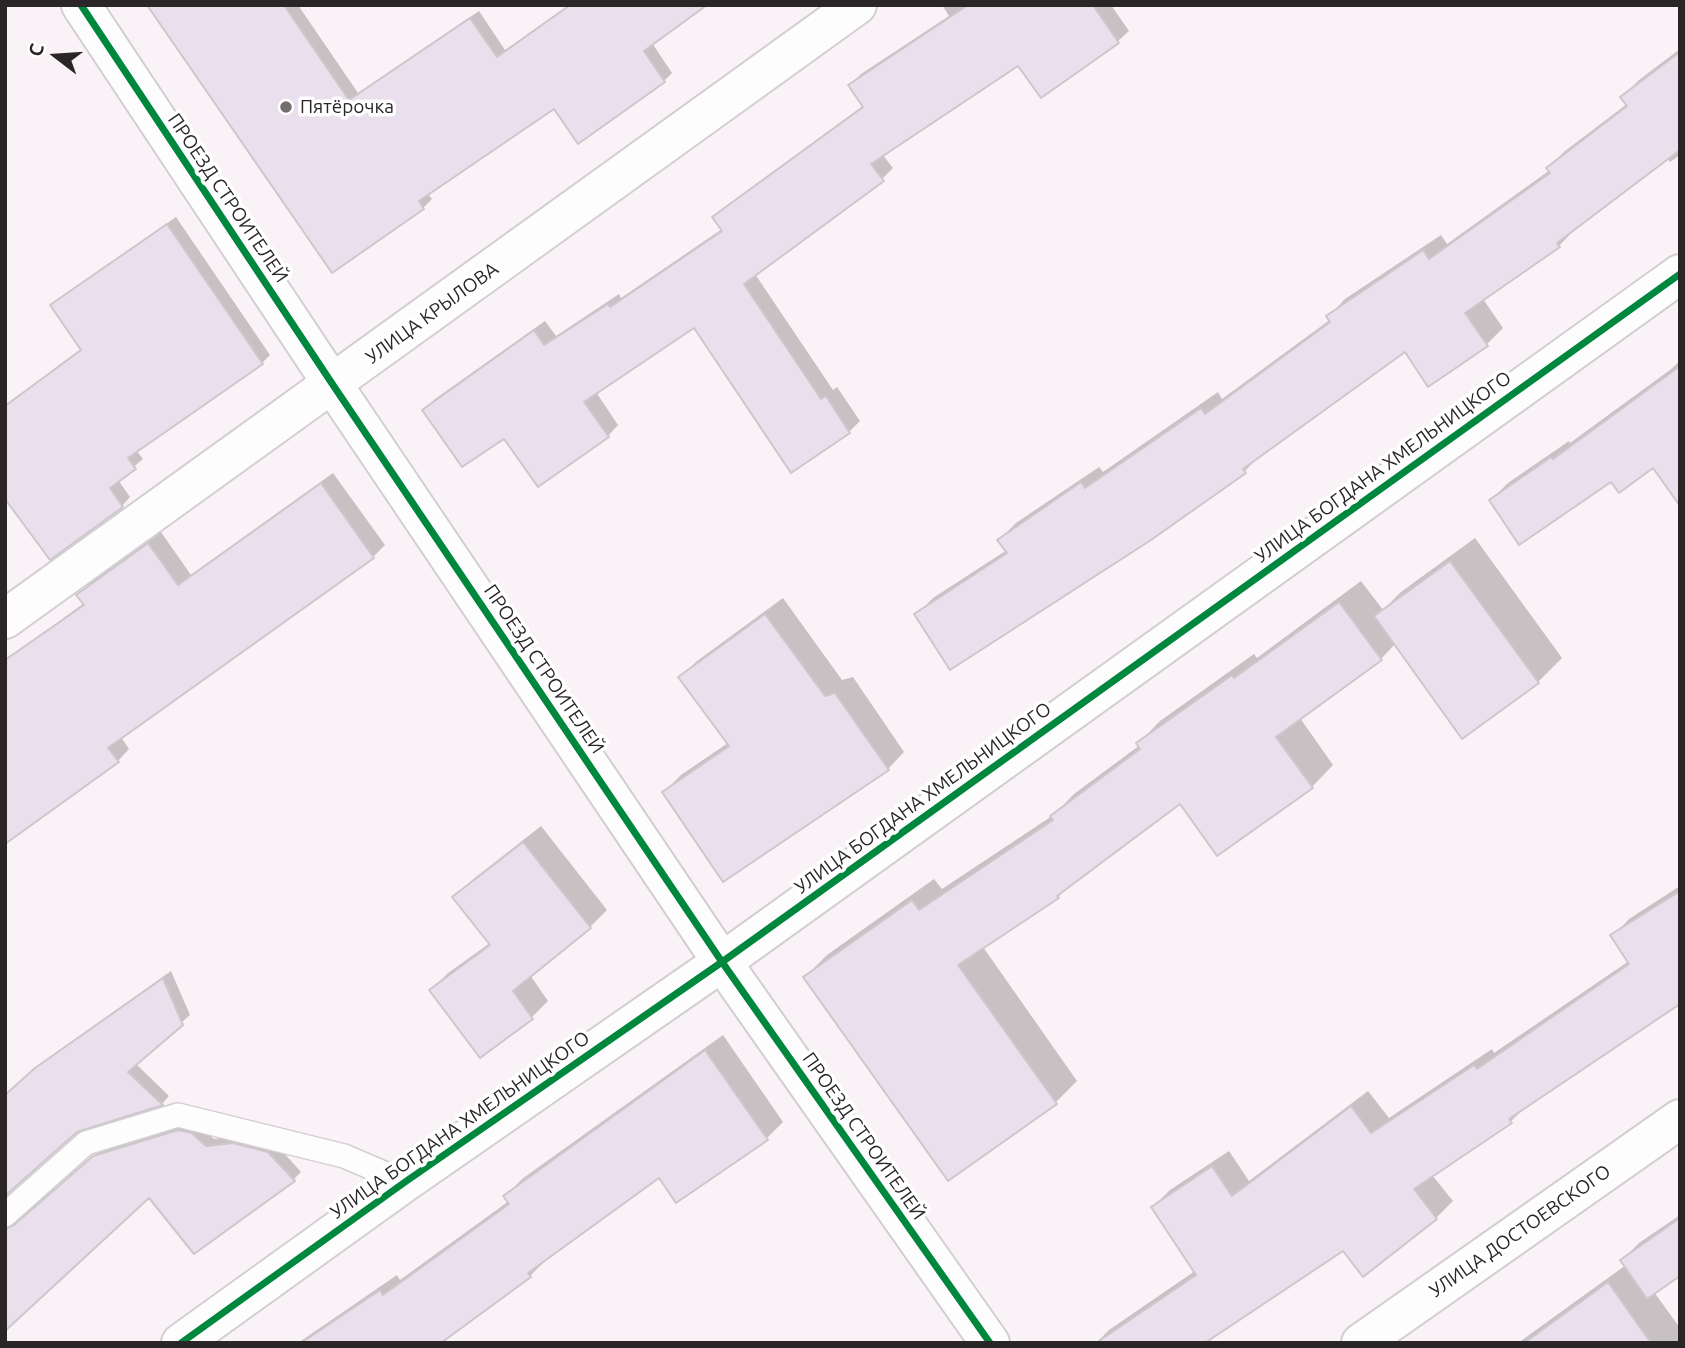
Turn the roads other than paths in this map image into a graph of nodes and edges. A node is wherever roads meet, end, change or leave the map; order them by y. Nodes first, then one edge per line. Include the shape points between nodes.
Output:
1 (81, 5) edge
2 (857, 5) edge
3 (1680, 274) edge
4 (333, 385) junction
5 (5, 619) edge
6 (722, 962) junction
7 (1680, 1119) edge
8 (405, 1182) junction
9 (5, 1215) edge
10 (181, 1343) edge
11 (990, 1343) edge
12 (1361, 1343) edge

1 - 4 street, ПРОЕЗД СТРОИТЕЛЕЙ
2 - 4 street, УЛИЦА КРЫЛОВА
3 - 6 street, УЛИЦА БОГДАНА ХМЕЛЬНИЦКОГО
4 - 5 street, УЛИЦА КРЫЛОВА
4 - 6 street, ПРОЕЗД СТРОИТЕЛЕЙ
6 - 8 street, УЛИЦА БОГДАНА ХМЕЛЬНИЦКОГО
6 - 11 street, ПРОЕЗД СТРОИТЕЛЕЙ
7 - 12 street, УЛИЦА ДОСТОЕВСКОГО
8 - 9 lane via 344,1156 178,1115 86,1143
8 - 10 street, УЛИЦА БОГДАНА ХМЕЛЬНИЦКОГО

